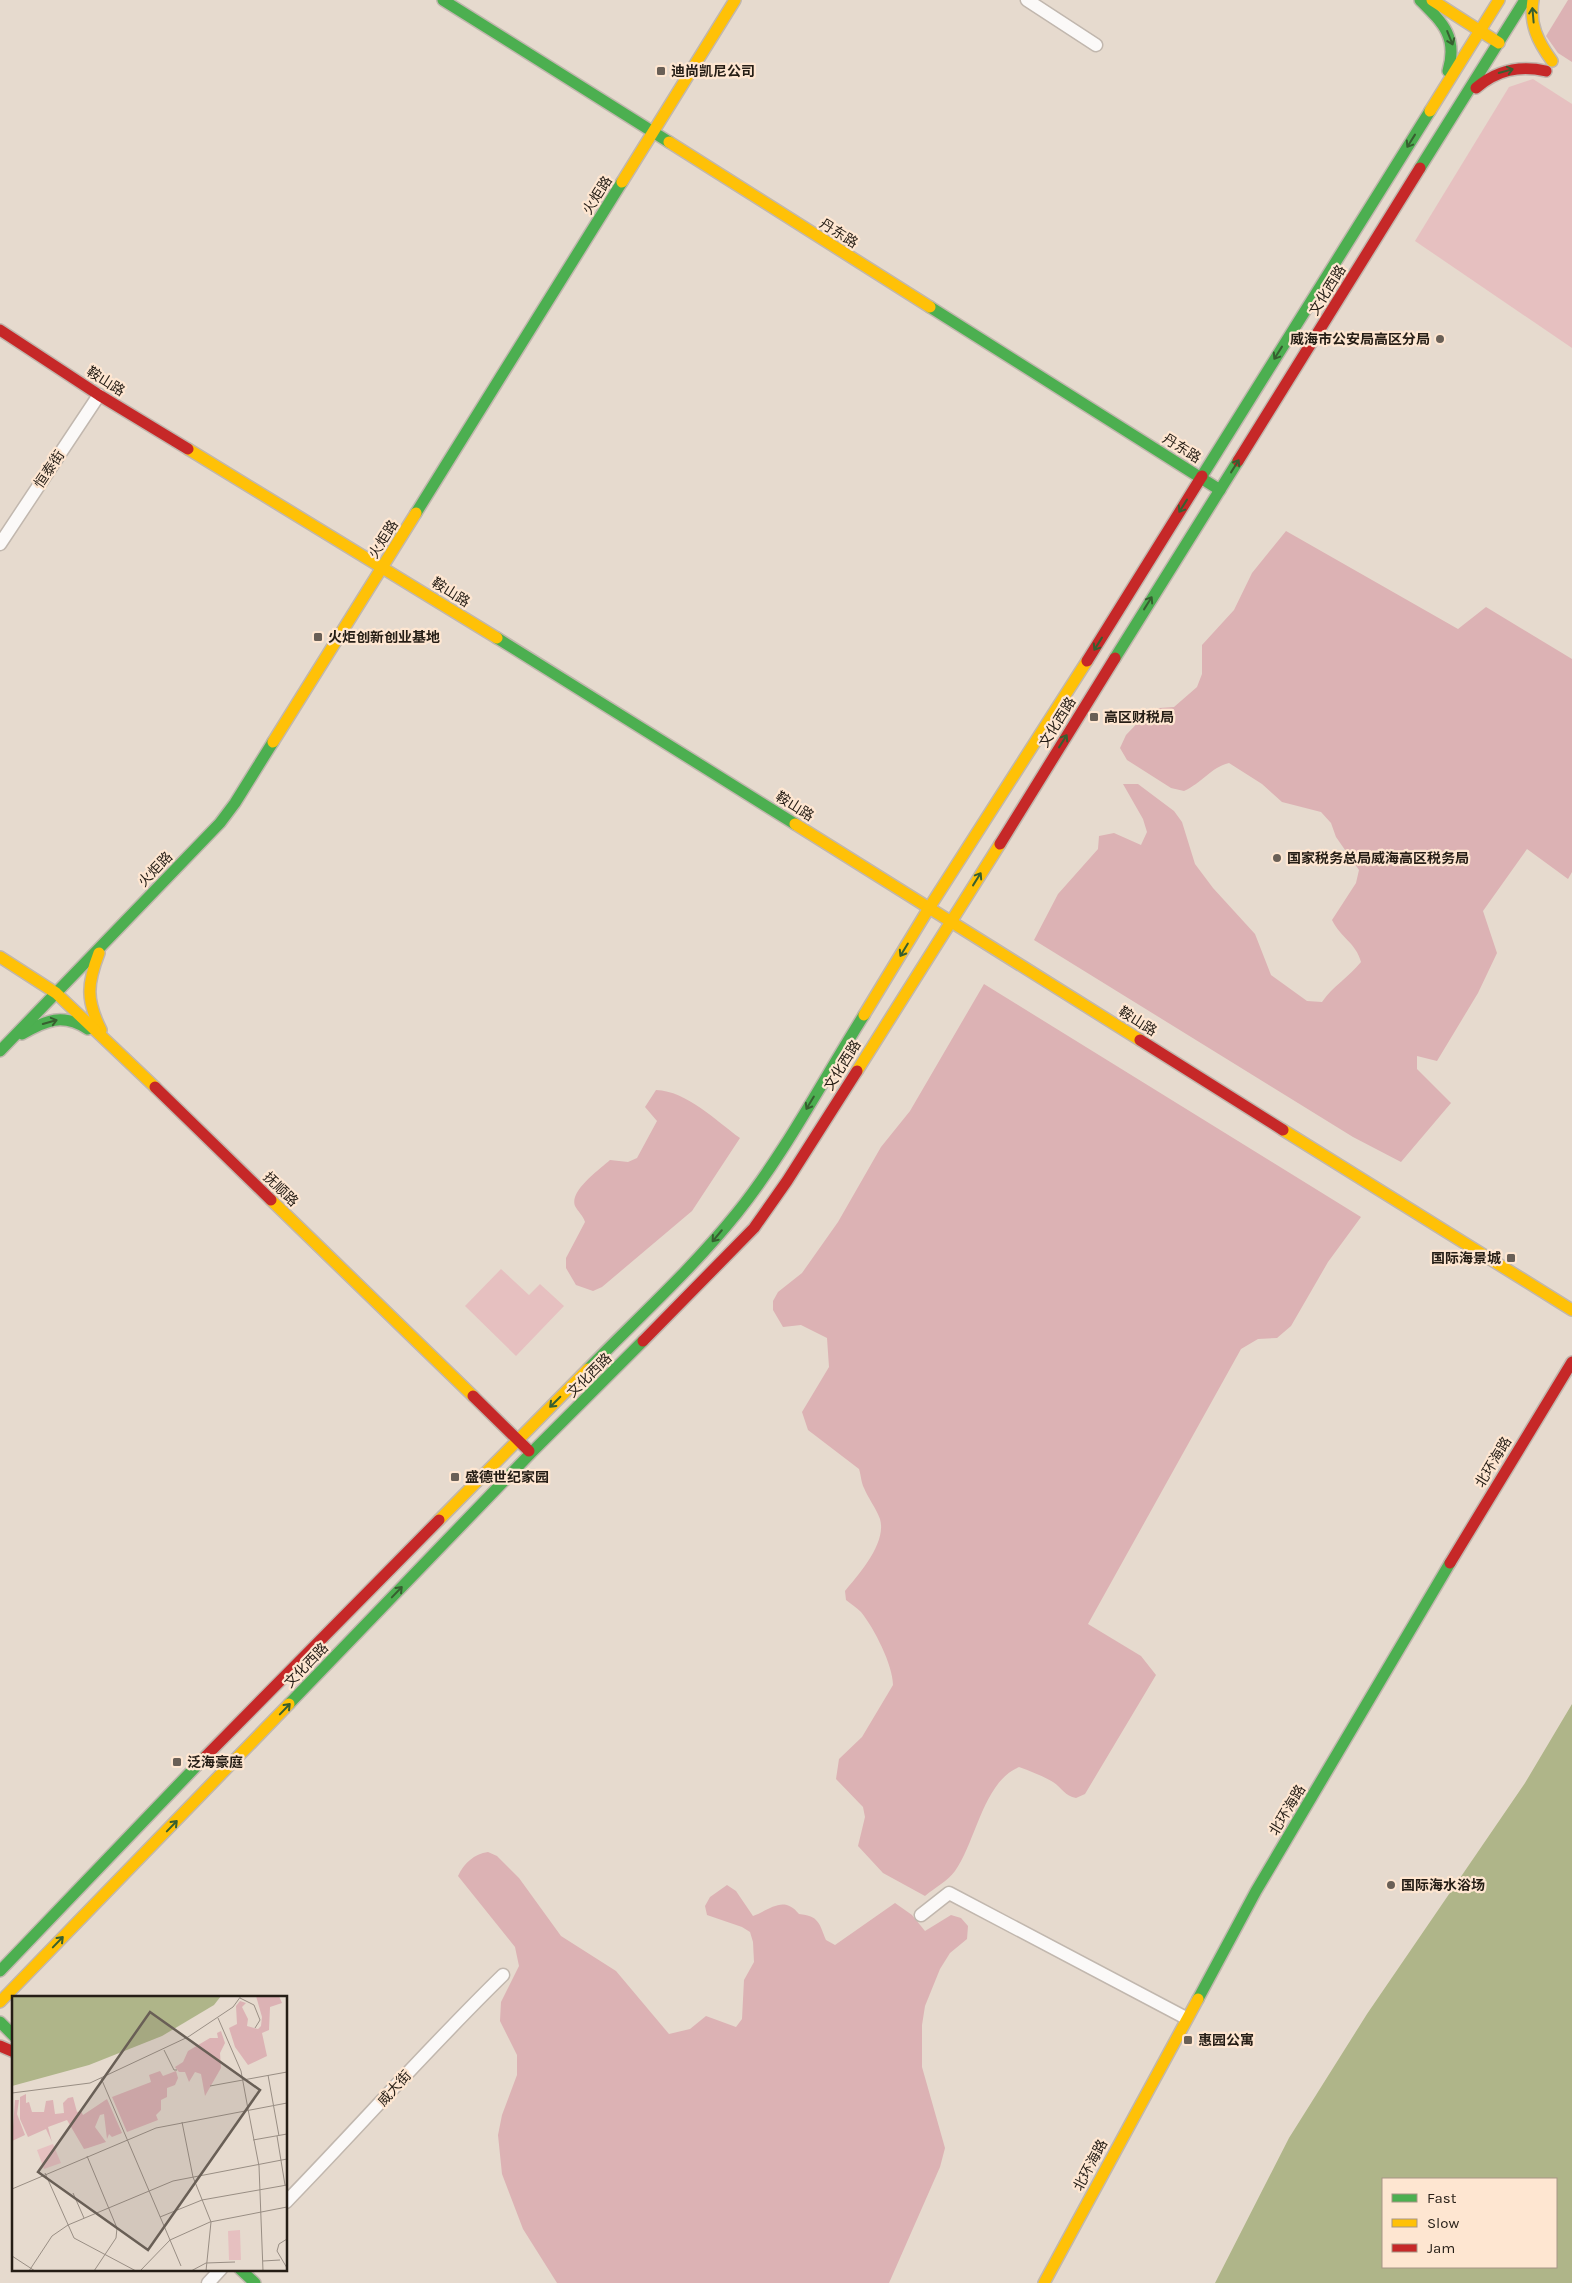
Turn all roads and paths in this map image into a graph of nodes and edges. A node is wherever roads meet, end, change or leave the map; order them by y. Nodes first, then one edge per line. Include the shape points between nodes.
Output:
1 (443, 0) edge
2 (736, 0) edge
3 (1027, 0) edge
4 (1420, 0) edge
5 (1432, 0) edge
6 (1499, 0) edge
7 (1525, 0) edge
8 (1533, 0) edge
9 (1482, 17) junction
10 (1480, 30) junction
11 (1506, 32) junction
12 (1499, 43) junction
13 (1096, 45) dead end
14 (1436, 99) junction
15 (1456, 112) junction
16 (653, 133) junction
17 (0, 330) edge
18 (99, 394) junction
19 (1201, 478) junction
20 (1220, 490) junction
21 (0, 544) edge
22 (383, 567) junction
23 (929, 908) junction
24 (952, 921) junction
25 (102, 946) junction
26 (0, 957) edge
27 (56, 993) junction
28 (104, 1037) junction
29 (3, 1047) edge
30 (1572, 1310) edge
31 (1572, 1362) edge
32 (518, 1439) junction
33 (531, 1453) junction
34 (922, 1915) dead end
35 (24, 1946) junction
36 (0, 1961) edge
37 (38, 1963) junction
38 (0, 1971) edge
39 (503, 1974) dead end
40 (17, 1996) edge
41 (0, 2002) edge
42 (1186, 2018) junction
43 (0, 2022) edge
44 (0, 2034) edge
45 (12, 2034) edge
46 (12, 2044) edge
47 (0, 2046) edge
48 (12, 2051) edge
49 (288, 2200) edge
50 (220, 2270) edge
51 (241, 2270) edge
52 (255, 2270) edge
53 (208, 2283) edge
54 (255, 2283) edge
55 (268, 2283) edge
56 (1044, 2283) edge

1 - 16 main road, 丹东路
2 - 16 main road, 火炬路
3 - 13 street
4 -> 14 main road via 1450,35 1453,46 1451,63
5 - 10 main road
6 - 9 main road, 文化西路
7 - 11 main road, 文化西路
15 -> 8 main road via 1478,86 1497,73 1512,68 1549,66 1534,30
9 - 10 main road, 文化西路
9 - 11 main road
10 - 12 main road
10 - 14 main road, 文化西路
11 - 12 main road, 文化西路
12 - 15 main road, 文化西路
14 -> 19 main road, 文化西路
20 -> 15 main road, 文化西路
16 - 19 main road, 丹东路
16 - 22 main road, 火炬路
17 - 18 main road, 鞍山路
18 - 21 street, 恒泰街
18 - 22 main road, 鞍山路
19 - 20 main road, 丹东路
19 -> 23 main road, 文化西路
24 -> 20 main road, 文化西路
22 - 23 main road, 鞍山路
22 - 25 main road, 火炬路 via 235,803 220,823
23 - 24 main road, 鞍山路
23 -> 32 main road, 文化西路 via 770,1167 738,1212 706,1250
24 - 30 main road, 鞍山路
24 - 33 main road, 文化西路 via 754,1228
25 - 27 main road, 火炬路
25 - 28 main road via 89,978 88,994 91,1010
26 - 27 main road, 抚顺路
27 - 28 main road, 抚顺路
27 - 29 main road, 火炬路
29 -> 28 main road via 34,1027 57,1020 70,1020
28 - 32 main road, 抚顺路
31 - 42 main road, 北环海路 via 1256,1891
32 - 33 main road, 抚顺路
32 - 35 main road, 文化西路
37 -> 33 main road, 文化西路
34 - 42 street via 949,1893
35 - 36 main road
35 - 38 main road, 文化西路
37 - 40 main road via 18,1989
37 - 41 main road, 文化西路
39 - 49 street, 威大街
42 - 56 main road, 北环海路
43 - 45 main road
44 - 46 main road
47 - 48 main road
50 - 53 street
51 - 54 main road
52 - 55 main road

